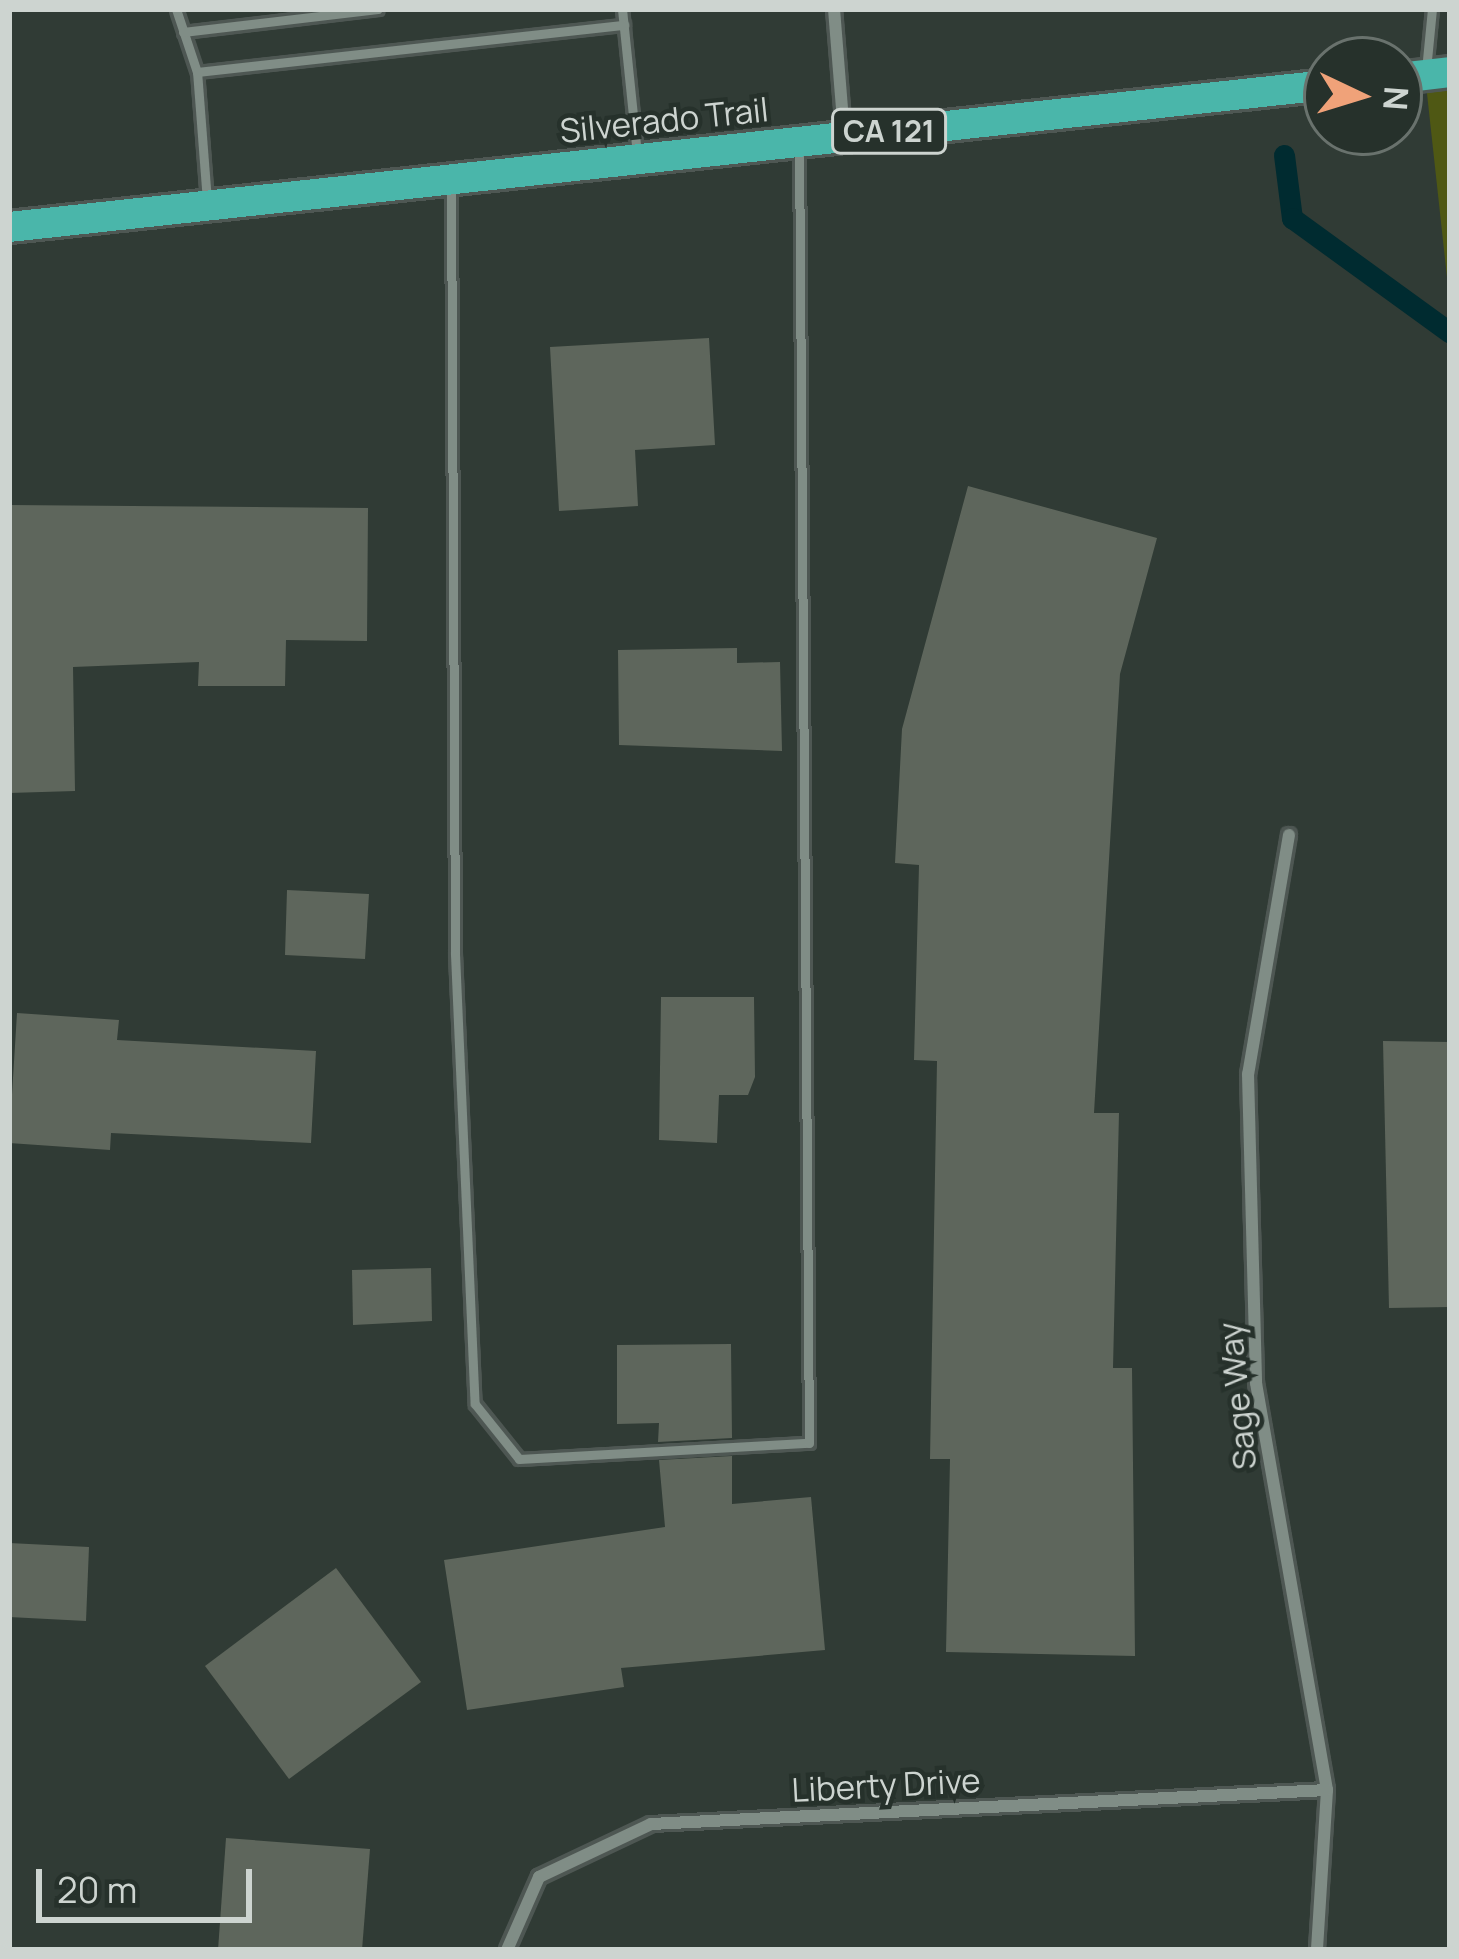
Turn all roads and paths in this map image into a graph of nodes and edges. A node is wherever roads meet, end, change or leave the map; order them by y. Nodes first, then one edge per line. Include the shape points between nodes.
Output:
1 (176, 9) edge
2 (378, 9) edge
3 (622, 9) edge
4 (834, 9) edge
5 (1432, 9) edge
6 (624, 25) junction
7 (183, 32) junction
8 (197, 72) junction
9 (1425, 75) edge
10 (1303, 88) edge
11 (844, 135) junction
12 (799, 142) junction
13 (638, 159) junction
14 (451, 177) junction
15 (207, 205) junction
16 (9, 227) edge
17 (1289, 836) dead end
18 (1327, 1790) junction
19 (508, 1950) edge
20 (1316, 1950) edge

1 - 7 lane
2 - 7 lane
3 - 6 lane
4 - 11 street
5 - 9 lane
6 - 8 lane
6 - 13 lane
7 - 8 lane
8 - 15 lane
10 - 11 main road, Silverado Trail / CA 121
11 - 12 main road, Silverado Trail / CA 121
12 - 13 main road, Silverado Trail / CA 121
12 - 14 lane via 809,1443 648,1460 519,1459 475,1404 455,954
13 - 14 main road, Silverado Trail / CA 121
14 - 15 main road, Silverado Trail / CA 121
15 - 16 main road, Silverado Trail / CA 121
17 - 18 street, Sage Way via 1248,1074 1256,1383
18 - 19 street, Liberty Drive via 651,1824 539,1877
18 - 20 street, Sage Way

